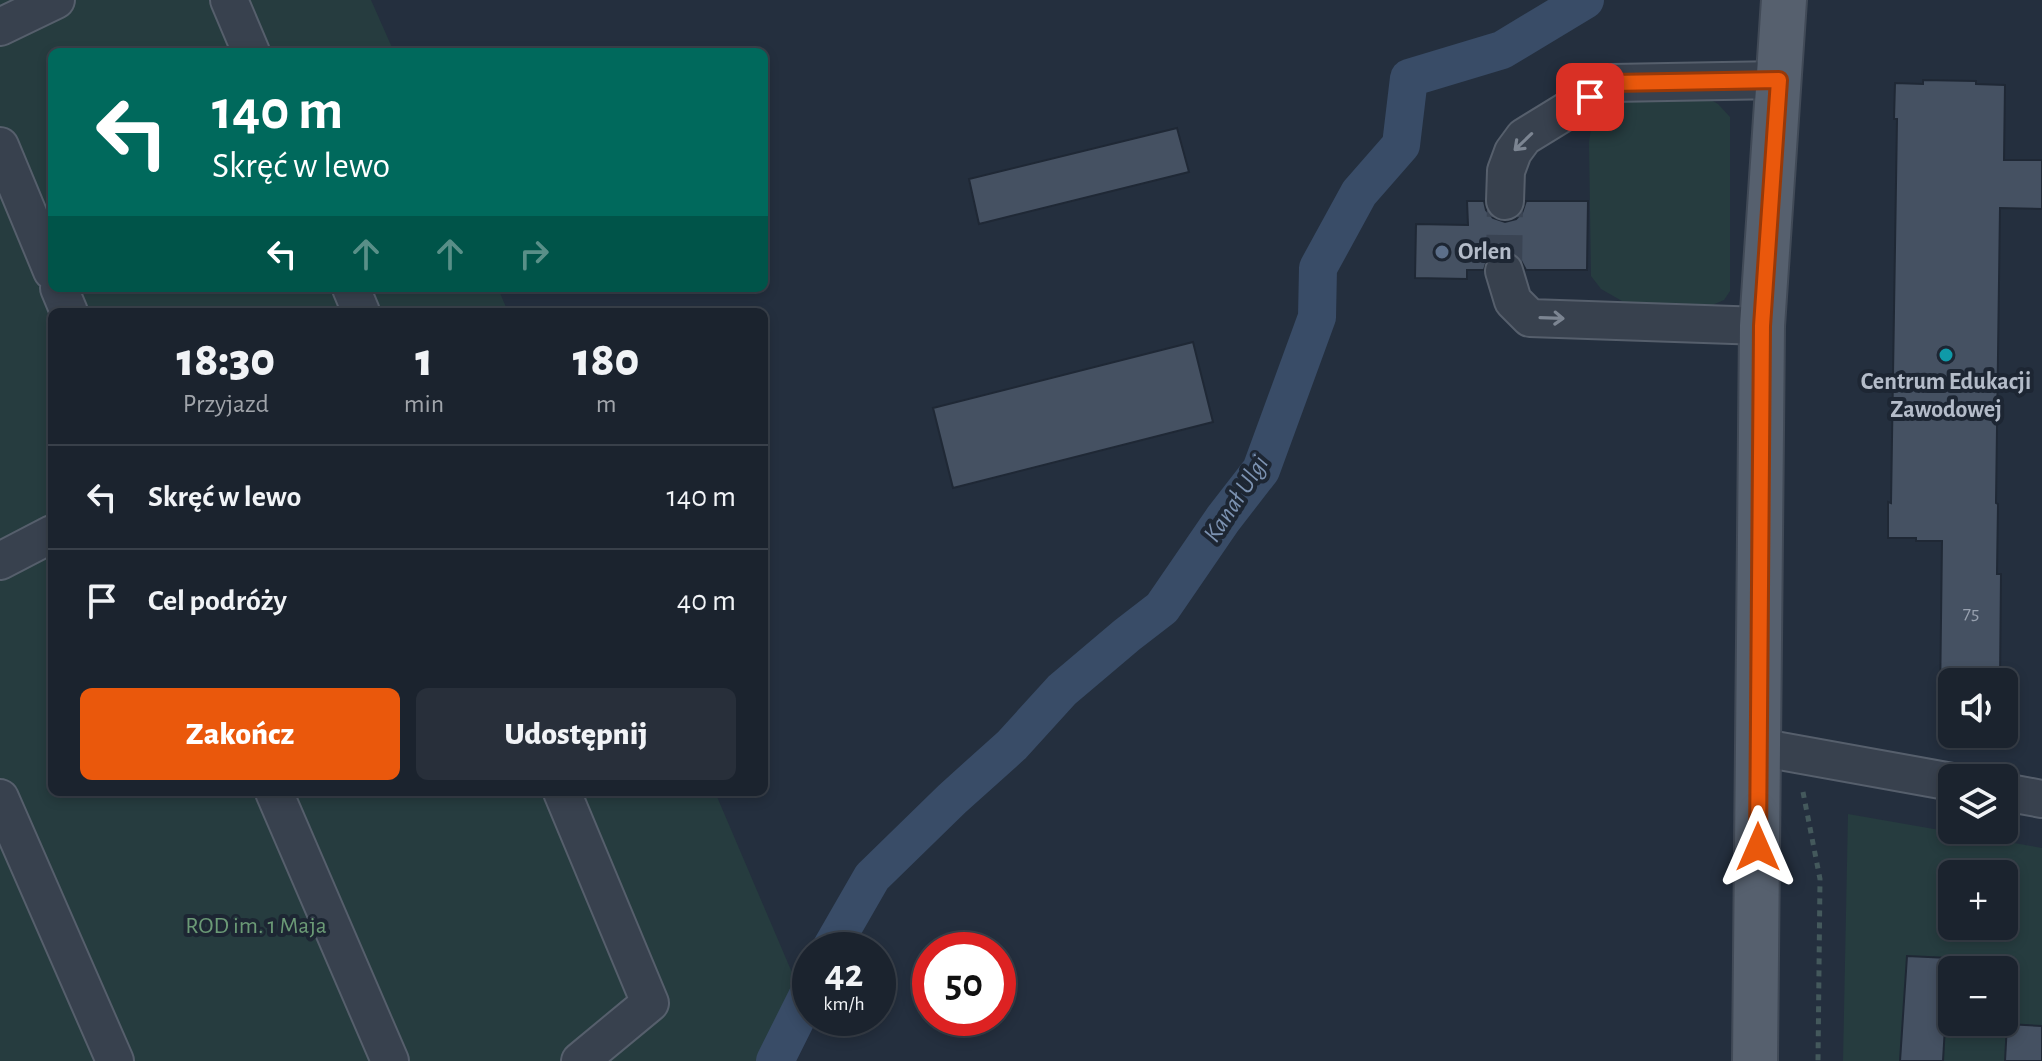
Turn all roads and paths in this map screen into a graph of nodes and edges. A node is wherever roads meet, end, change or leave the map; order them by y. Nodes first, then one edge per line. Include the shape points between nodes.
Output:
1 (56, 0) edge
2 (229, 0) edge
3 (1784, 0) edge
4 (0, 27) edge
5 (249, 48) edge
6 (1779, 80) junction
7 (0, 146) edge
8 (1505, 201) tunnel mouth
9 (48, 261) edge
10 (1504, 271) tunnel mouth
11 (1762, 326) junction
12 (48, 536) edge
13 (0, 561) edge
14 (1758, 747) junction
15 (1802, 755) junction
16 (1938, 779) edge
17 (2018, 795) edge
18 (276, 796) edge
19 (564, 796) edge
20 (0, 798) edge
21 (2042, 799) edge
22 (115, 1061) edge
23 (390, 1061) edge
24 (580, 1061) edge
25 (1755, 1061) edge
26 (1818, 1061) edge

1 - 4 street
2 - 5 street
3 - 6 main road
6 -> 8 street via 1612,83 1524,137 1506,171
6 - 11 main road
7 - 9 street
10 -> 11 street via 1513,301 1530,318
11 - 14 main road
12 - 13 street
14 - 15 street
14 - 25 main road
15 - 16 street
15 - 26 path via 1803,790 1820,879
17 - 21 street
18 - 23 street
19 - 24 street via 650,1003
20 - 22 street

